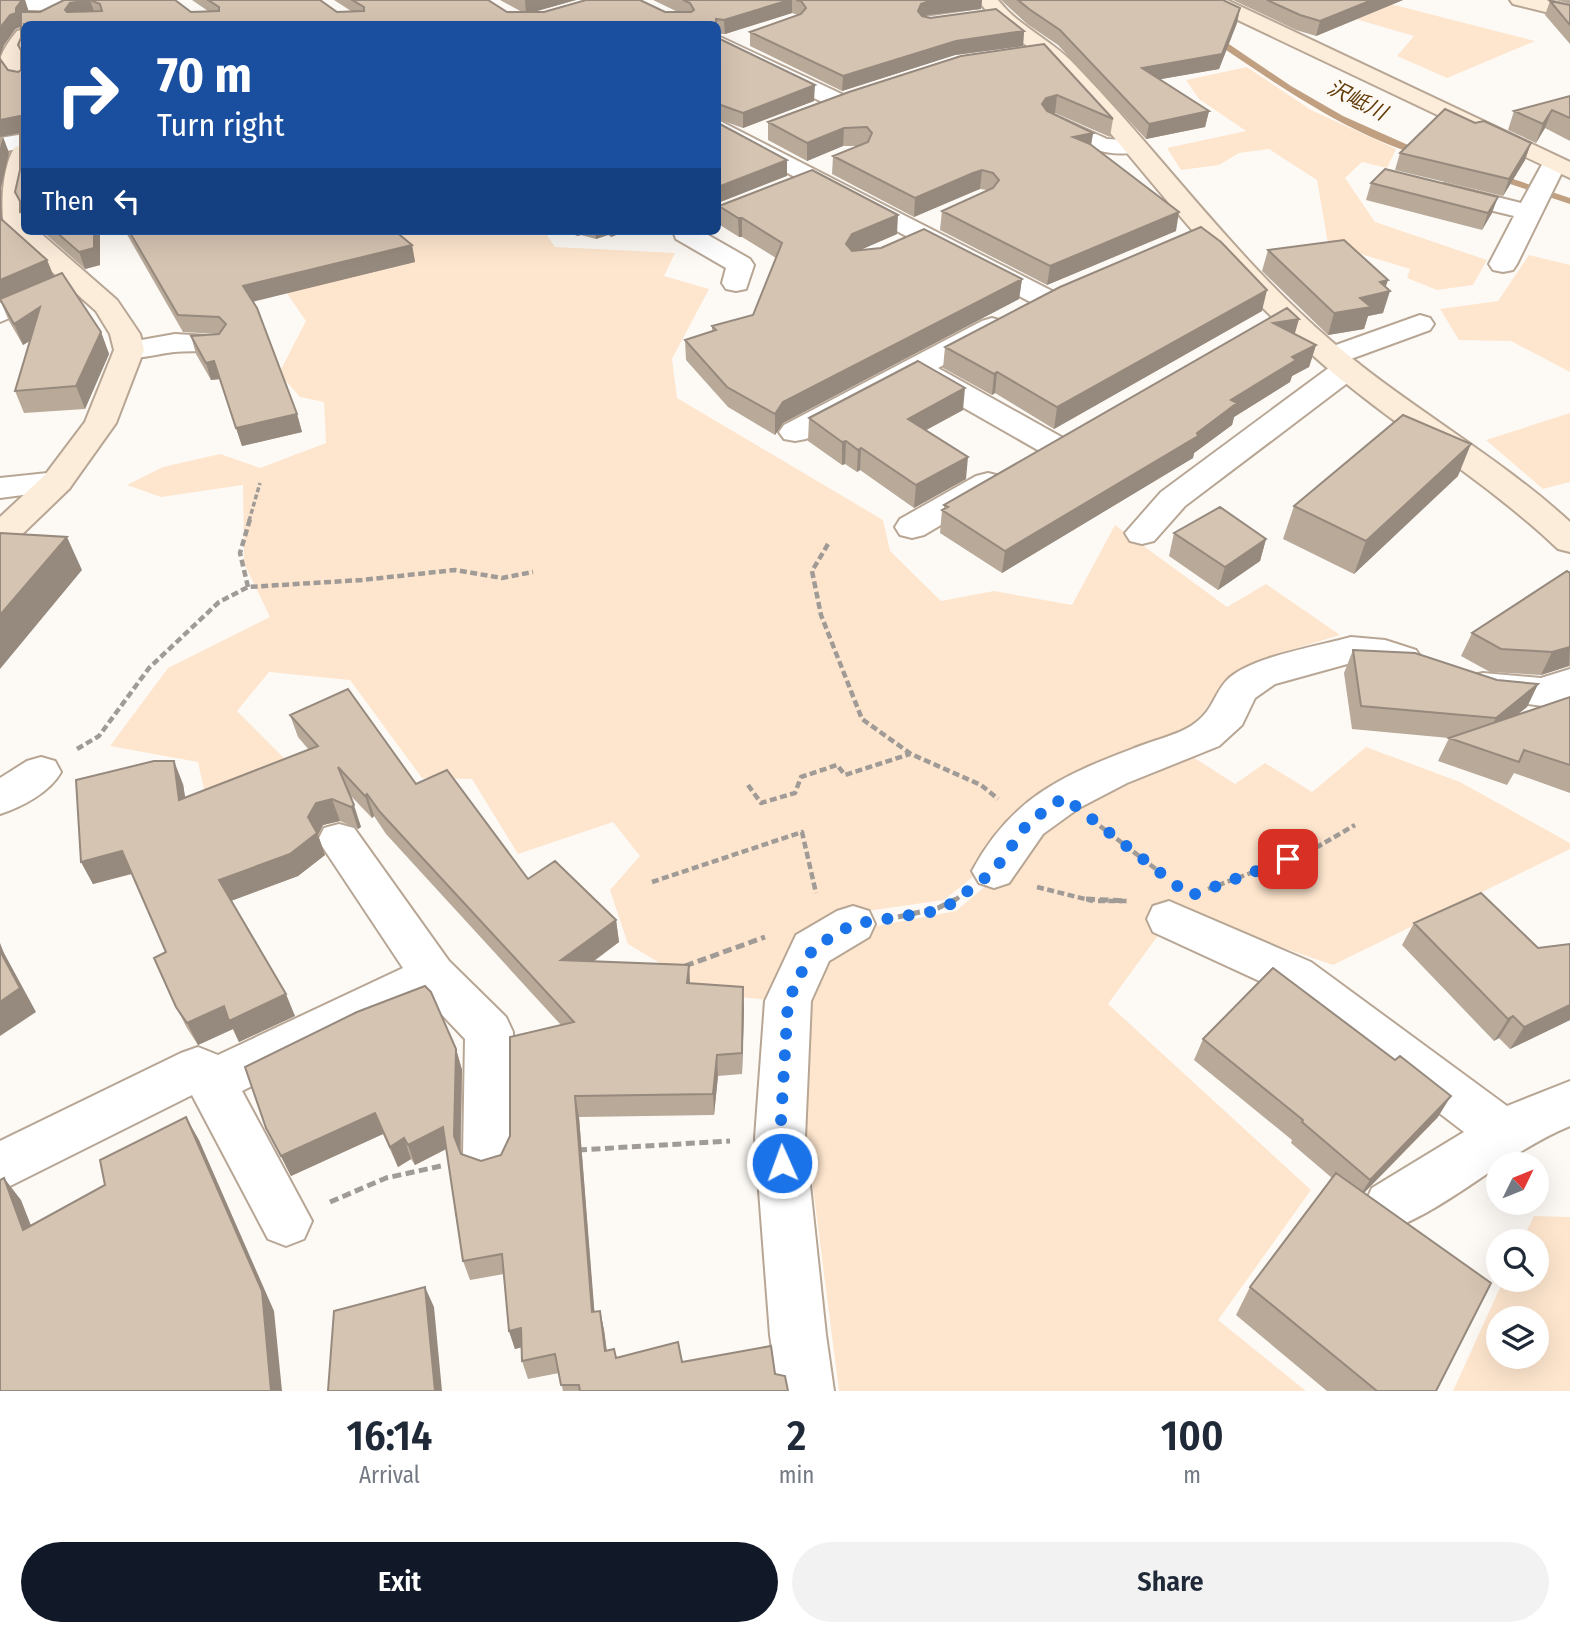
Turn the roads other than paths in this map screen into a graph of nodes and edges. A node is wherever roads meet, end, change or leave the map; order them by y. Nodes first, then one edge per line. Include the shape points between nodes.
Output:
1 (1211, 0) edge
2 (1521, 0) edge
3 (0, 3) edge
4 (70, 3) edge
5 (987, 11) edge
6 (1570, 12) edge
7 (36, 21) edge
8 (747, 37) dead end
9 (21, 42) edge
10 (721, 44) edge
11 (1048, 51) junction
12 (1021, 55) edge
13 (11, 67) edge
14 (866, 94) edge
15 (840, 102) junction
16 (815, 111) edge
17 (1054, 122) edge
18 (721, 129) edge
19 (766, 130) edge
20 (741, 140) junction
21 (21, 142) edge
22 (0, 145) edge
23 (1134, 146) junction
24 (21, 152) edge
25 (0, 155) edge
26 (21, 166) edge
27 (817, 171) junction
28 (1546, 185) edge
29 (1427, 187) edge
30 (16, 191) edge
31 (778, 191) edge
32 (19, 222) edge
33 (33, 235) edge
34 (688, 235) edge
35 (1503, 264) dead end
36 (78, 278) junction
37 (736, 283) dead end
38 (0, 313) edge
39 (1284, 313) junction
40 (1420, 324) dead end
41 (1256, 327) edge
42 (214, 343) edge
43 (129, 350) junction
44 (1339, 363) junction
45 (915, 367) junction
46 (794, 432) dead end
47 (57, 482) junction
48 (0, 488) edge
49 (912, 527) dead end
50 (1142, 533) dead end
51 (0, 536) edge
52 (1570, 541) edge
53 (1570, 682) edge
54 (41, 772) road end
55 (0, 798) edge
56 (339, 840) dead end
57 (994, 871) road end
58 (1180, 896) road end
59 (843, 930) road end
60 (433, 975) junction
61 (211, 1082) junction
62 (1570, 1103) edge
63 (1506, 1134) junction
64 (488, 1156) edge
65 (0, 1167) edge
66 (1390, 1205) dead end
67 (286, 1221) dead end
68 (806, 1391) edge

1 - 28 street
2 - 6 street
3 - 4 street
4 - 7 street
5 - 11 street
8 - 10 street
9 - 13 street
10 - 15 street
11 - 12 street
11 - 23 street
14 - 15 street
15 - 16 street
17 - 23 street via 1100,147
18 - 20 street
19 - 20 street
20 - 27 street
21 - 22 street
23 - 39 street via 1194,235
24 - 25 street
26 - 30 street
27 - 31 street
27 - 45 street via 1038,304
28 - 29 street
28 - 35 street
30 - 32 street via 6,209
33 - 36 street
34 - 37 street via 740,265
36 - 38 street
36 - 43 street via 107,306 125,334
39 - 41 street
39 - 44 street
40 - 44 street
42 - 43 street
43 - 47 street via 100,423
44 - 50 street via 1174,499
44 - 52 street via 1521,497
45 - 46 street
45 - 49 street via 1045,451
47 - 48 street
47 - 51 street
53 - 57 street via 1543,692 1487,688 1385,653 1351,650 1262,674 1240,690 1228,715 1205,736 1064,797 1028,823
54 - 55 street
56 - 60 street
58 - 63 street
59 - 68 street via 813,948 788,1001 780,1138
60 - 61 street
60 - 64 street via 489,1032
61 - 65 street via 198,1068
61 - 67 street
62 - 63 street
63 - 66 street

